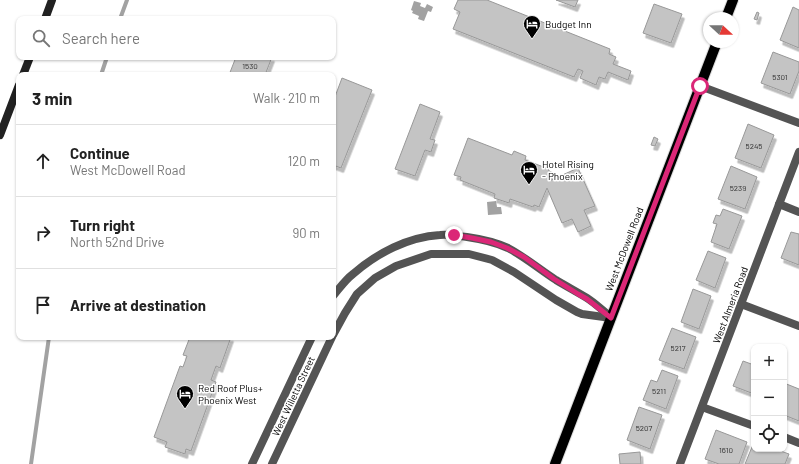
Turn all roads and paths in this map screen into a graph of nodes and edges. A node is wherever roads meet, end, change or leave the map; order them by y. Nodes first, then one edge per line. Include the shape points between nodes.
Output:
1 (52, 0) edge
2 (733, 0) edge
3 (728, 12) edge
4 (46, 16) edge
5 (714, 48) edge
6 (29, 60) edge
7 (24, 72) edge
8 (700, 86) junction
9 (16, 93) edge
10 (799, 123) edge
11 (0, 135) edge
12 (799, 152) edge
13 (779, 204) junction
14 (799, 212) edge
15 (336, 292) edge
16 (741, 304) junction
17 (611, 318) junction
18 (799, 326) edge
19 (336, 329) edge
20 (311, 340) edge
21 (330, 340) edge
22 (702, 407) junction
23 (751, 425) edge
24 (787, 438) edge
25 (799, 443) edge
26 (252, 464) edge
27 (272, 464) edge
28 (555, 464) edge
29 (680, 464) edge

1 - 4 main road
2 - 3 main road
5 - 8 main road, West McDowell Road
6 - 7 main road
8 - 10 street
8 - 17 main road, West McDowell Road
9 - 11 main road
12 - 13 street, West Almeria Road
13 - 14 street
13 - 16 street, West Almeria Road
15 - 17 street via 369,261 390,249 409,240 440,234 472,238 507,248 587,299
16 - 18 street
16 - 22 street, West Almeria Road
17 - 19 street, West Willetta Street via 577,312 492,260 469,254 431,254 396,266 375,278 357,294
17 - 28 main road, West McDowell Road
20 - 26 street, West Willetta Street
21 - 27 street, West Willetta Street
22 - 23 street
22 - 29 street, West Almeria Road
24 - 25 street

